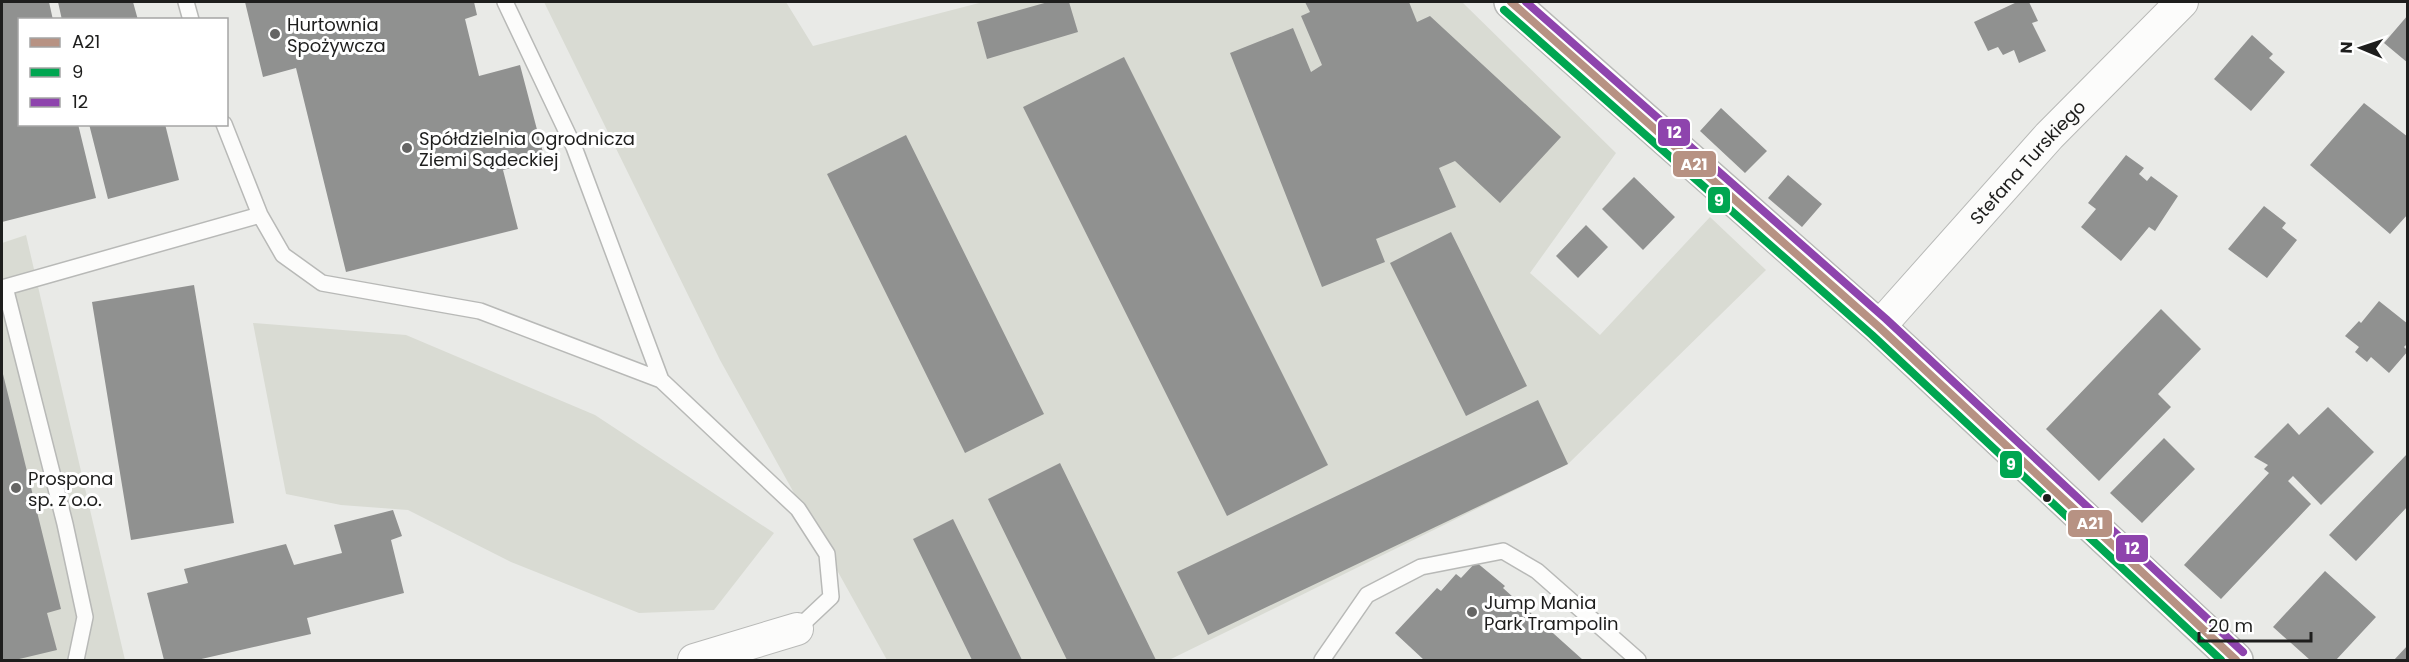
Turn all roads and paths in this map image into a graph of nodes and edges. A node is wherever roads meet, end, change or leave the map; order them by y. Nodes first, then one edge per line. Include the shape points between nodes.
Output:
1 (186, 2) edge
2 (505, 2) edge
3 (1511, 2) edge
4 (2182, 2) edge
5 (190, 18) edge
6 (225, 126) edge
7 (260, 215) junction
8 (3, 287) edge
9 (1879, 327) junction
10 (661, 380) junction
11 (797, 629) joint
12 (2223, 656) edge
13 (76, 660) edge
14 (694, 660) edge
15 (1322, 660) edge
16 (1638, 660) edge

1 - 5 lane
2 - 10 lane via 574,147
3 - 9 street
4 - 9 street, Stefana Turskiego via 2049,136
6 - 7 lane
7 - 8 lane
7 - 10 lane via 283,255 322,283 480,311
8 - 13 lane via 65,524 85,617
9 - 12 street
10 - 11 lane via 798,510 827,554 831,597
11 - 14 street
15 - 16 lane via 1367,595 1421,567 1503,551 1537,571

